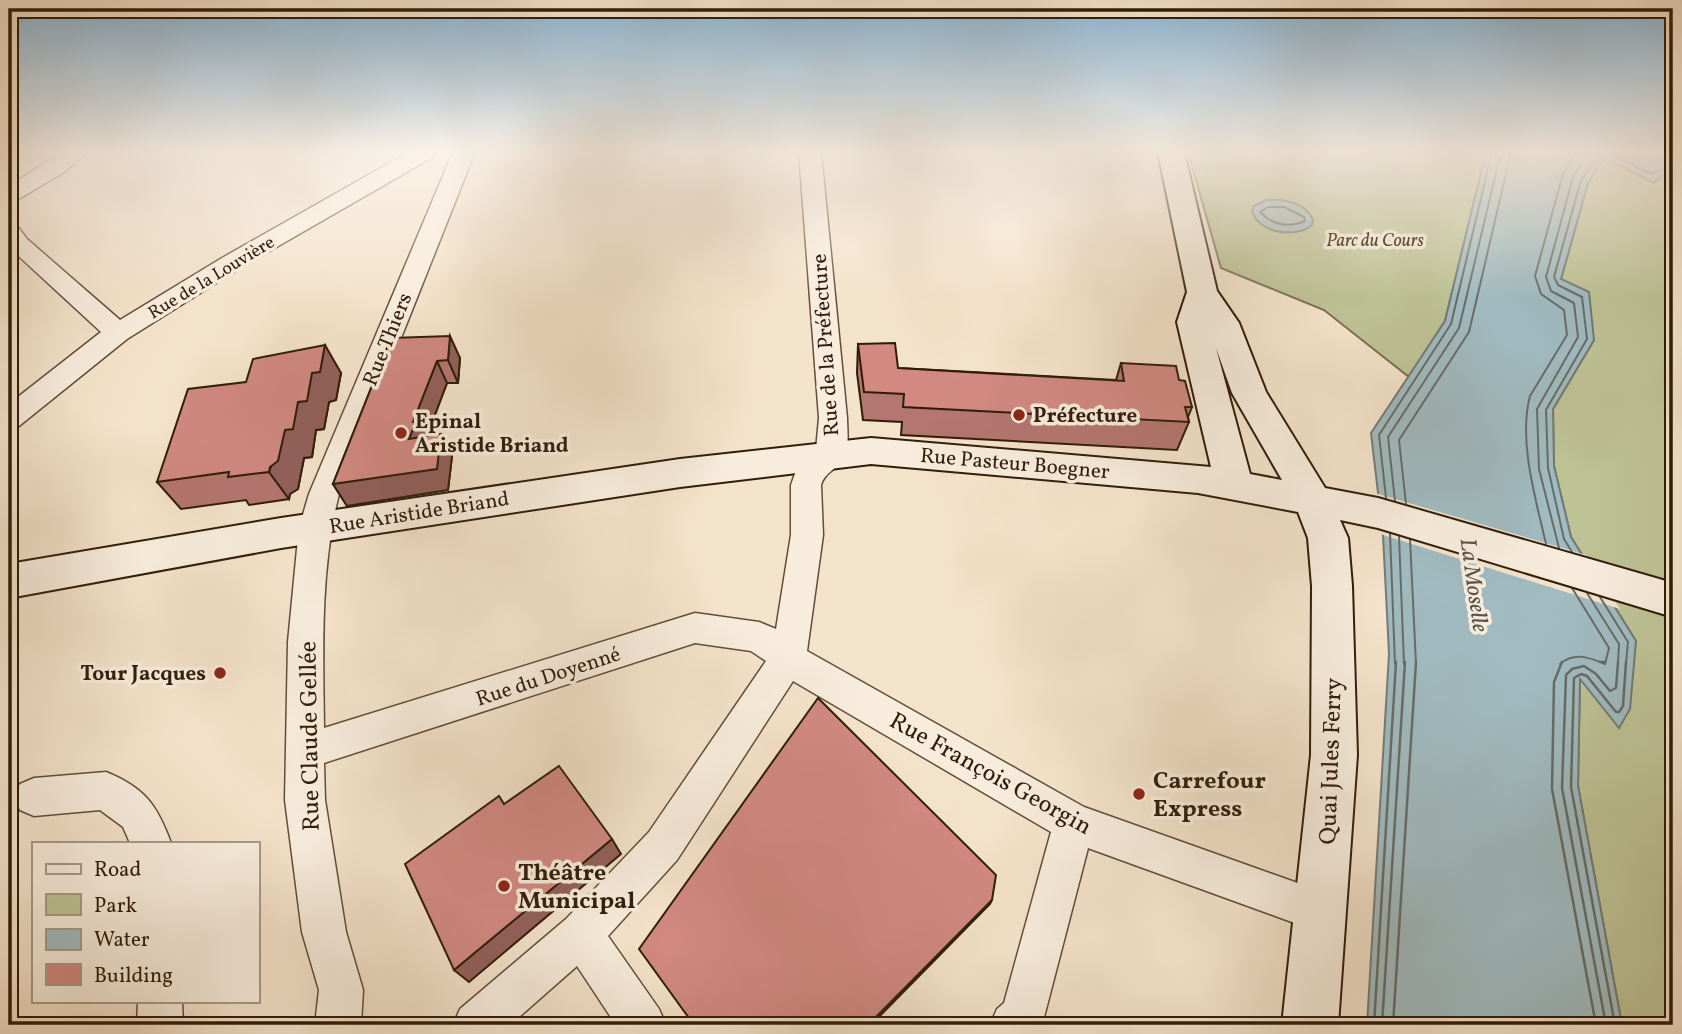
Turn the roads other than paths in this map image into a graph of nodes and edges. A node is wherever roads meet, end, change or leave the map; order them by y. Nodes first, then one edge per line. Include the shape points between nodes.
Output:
1 (341, 200) edge
2 (444, 200) edge
3 (814, 200) edge
4 (1182, 200) edge
5 (9, 231) edge
6 (1202, 292) junction
7 (118, 333) junction
8 (9, 419) edge
9 (831, 454) junction
10 (1234, 485) junction
11 (1313, 500) junction
12 (315, 528) junction
13 (9, 581) edge
14 (1673, 600) edge
15 (791, 638) junction
16 (304, 752) junction
17 (34, 797) dead end
18 (1074, 823) junction
19 (151, 842) edge
20 (1322, 912) junction
21 (581, 934) junction
22 (160, 1002) edge
23 (160, 1025) edge
24 (338, 1025) edge
25 (477, 1025) edge
26 (643, 1025) edge
27 (1013, 1025) edge
28 (1310, 1025) edge

1 - 7 street, Rue de la Louvière
2 - 12 street, Rue Thiers via 324,494
3 - 9 street, Rue de la Préfecture via 833,418
4 - 6 main road
5 - 7 street
6 - 10 main road via 1193,322
6 - 11 main road, Quai Jules Ferry via 1223,323 1249,393
7 - 8 street, Rue de la Louvière
9 - 10 main road, Rue Pasteur Boegner via 871,451
9 - 12 main road, Rue Aristide Briand
9 - 15 street via 809,473 806,485 807,535
10 - 11 main road, Rue Pasteur Boegner
11 - 14 main road, Rue Pasteur Boegner via 1378,513
11 - 20 main road, Quai Jules Ferry via 1328,538 1332,586 1334,755
12 - 13 main road, Rue Aristide Briand
12 - 16 street, Rue Claude Gellée via 305,642
15 - 16 street, Rue du Doyenné via 695,628
15 - 18 street, Rue François Georgin via 811,673
15 - 21 street via 764,699 663,846
16 - 24 street, Rue Claude Gellée via 315,876 324,932 341,990
17 - 19 street via 106,791 137,813
18 - 20 street, Rue François Georgin
18 - 27 street via 1023,1016
20 - 28 main road, Quai Jules Ferry
21 - 25 street
21 - 26 street
22 - 23 street

